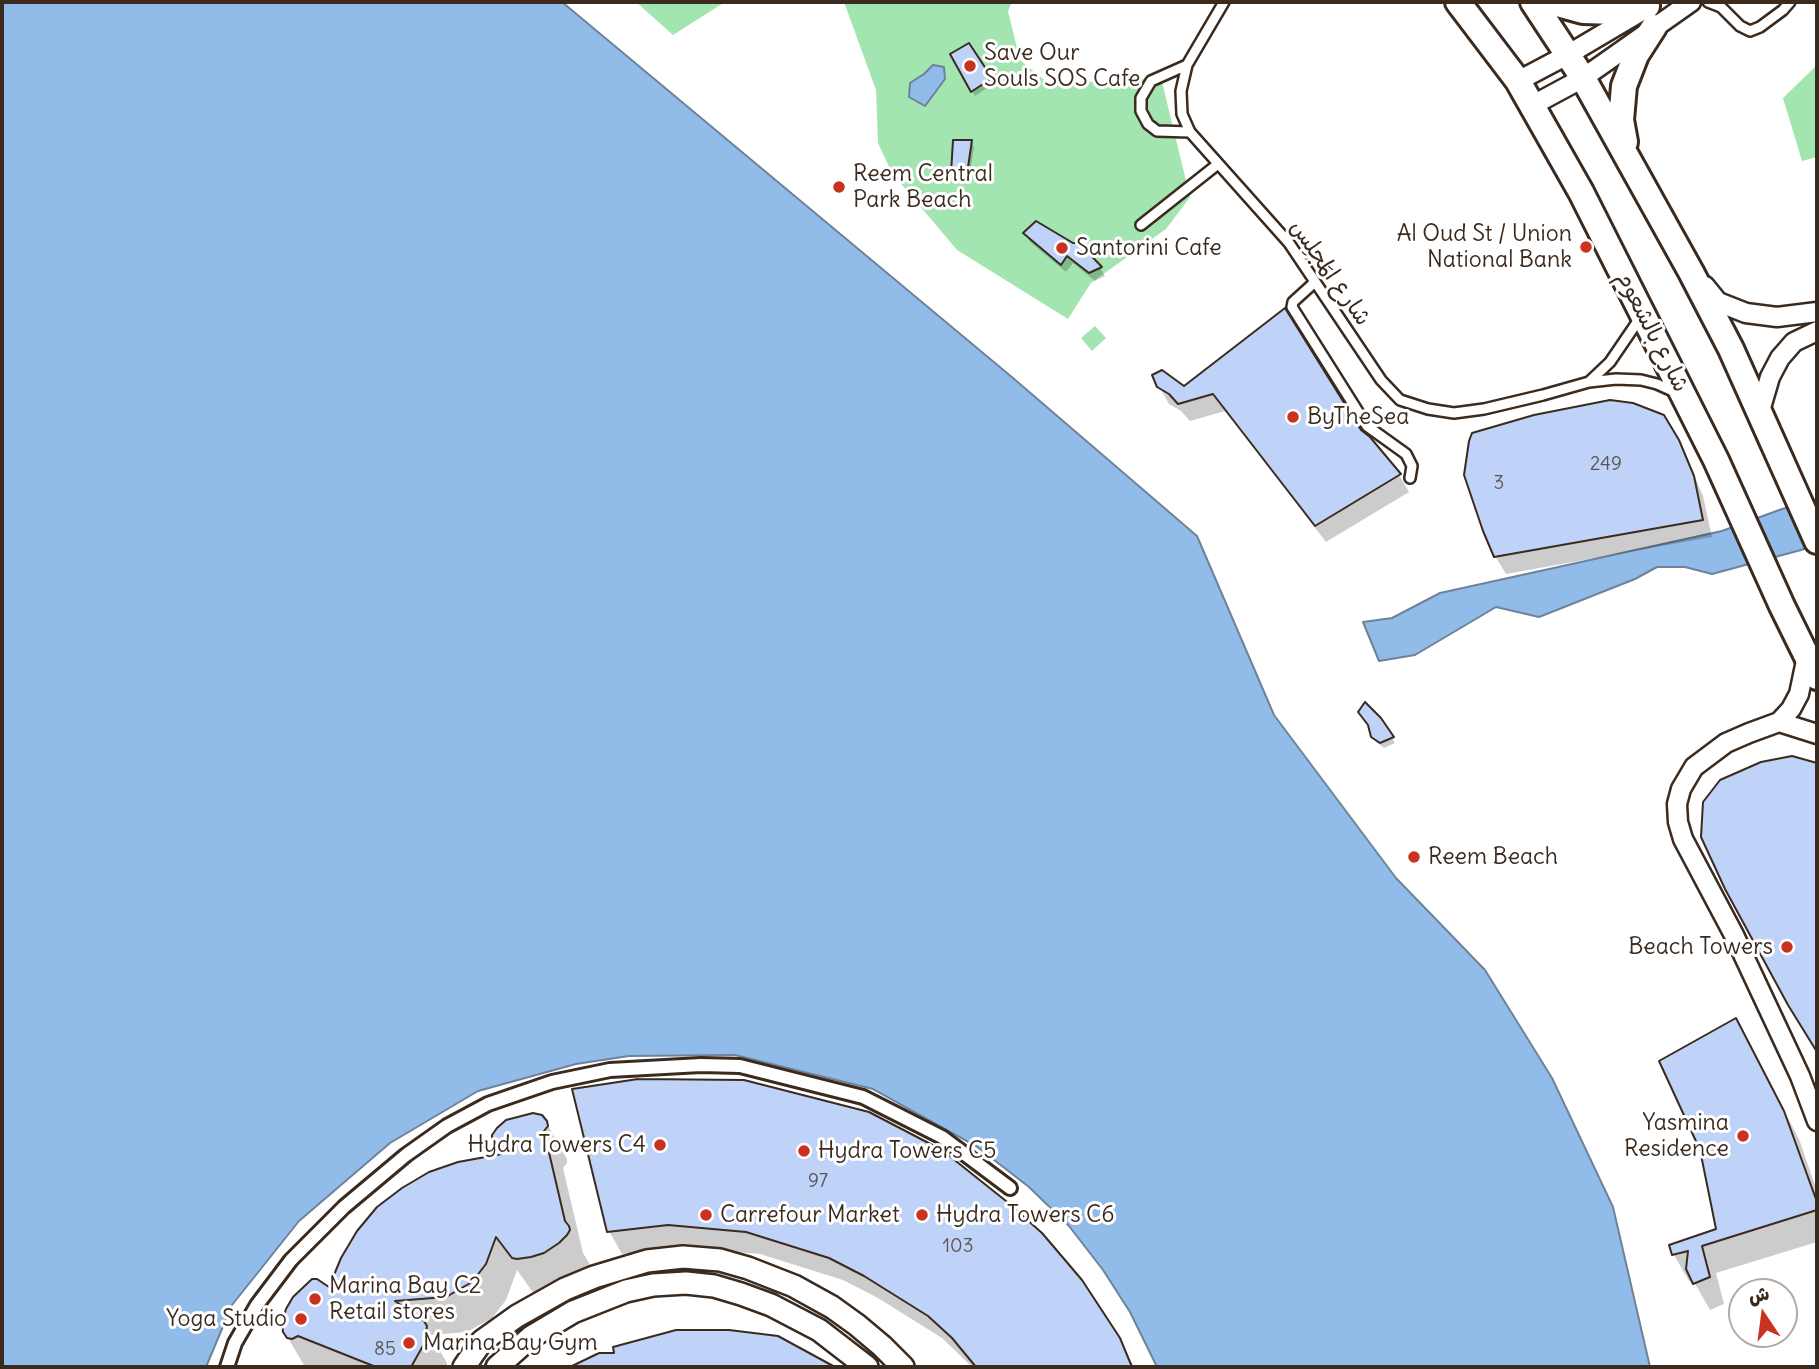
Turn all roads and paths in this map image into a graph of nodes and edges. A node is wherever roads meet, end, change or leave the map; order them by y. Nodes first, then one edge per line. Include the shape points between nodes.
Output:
1 (1224, 2) edge
2 (1458, 2) edge
3 (1533, 2) edge
4 (1550, 2) edge
5 (1691, 2) edge
6 (1708, 2) edge
7 (1790, 2) edge
8 (1652, 12) edge
9 (1569, 54) junction
10 (1187, 65) junction
11 (1583, 78) junction
12 (1518, 81) junction
13 (1533, 105) junction
14 (1190, 132) junction
15 (1626, 153) junction
16 (1218, 164) junction
17 (1141, 225) dead end
18 (1692, 272) junction
19 (1315, 282) junction
20 (1817, 312) edge
21 (1642, 313) junction
22 (1817, 331) edge
23 (1589, 382) junction
24 (1685, 398) junction
25 (1765, 422) junction
26 (1410, 478) dead end
27 (1817, 541) edge
28 (1812, 667) edge
29 (1779, 722) junction
30 (1817, 734) edge
31 (1809, 1074) edge
32 (1812, 1093) edge
33 (1817, 1121) edge
34 (1010, 1188) dead end
35 (227, 1367) edge
36 (464, 1367) edge
37 (496, 1367) edge
38 (867, 1367) edge
39 (903, 1367) edge

1 - 10 lane, شارع المَجلِس
2 - 12 main road, شارع بالشعوم
3 - 9 main road
4 - 8 main road via 1592,12
5 - 8 street
6 - 7 lane via 1749,30 1760,27
8 - 9 street
8 - 11 street
8 - 15 main road via 1625,86 1621,120
9 - 11 main road
9 - 12 street
10 - 14 lane, شارع المَجلِس via 1182,114
10 - 14 lane via 1151,81 1141,98 1148,124 1157,131
11 - 13 street
11 - 15 main road
12 - 13 main road, شارع بالشعوم
13 - 21 main road, شارع بالشعوم
14 - 16 lane, شارع المَجلِس
15 - 18 main road
16 - 17 lane
16 - 19 lane, شارع المَجلِس via 1289,243
18 - 20 street via 1718,302 1746,313 1777,317
18 - 25 main road
19 - 23 lane, شارع المَجلِس via 1381,380 1400,400 1454,413
19 - 26 lane via 1292,307 1367,426 1406,454 1412,466
21 - 23 lane via 1610,362
21 - 24 main road, شارع بالشعوم
22 - 25 street via 1794,342 1780,358 1770,377
23 - 24 lane, شارع المَجلِس via 1642,380
24 - 28 main road, شارع بالشعوم
25 - 27 main road
28 - 29 street via 1791,709
29 - 30 street
29 - 31 street via 1726,743 1694,767 1681,789 1678,822
31 - 32 street
32 - 33 street
34 - 35 street via 942,1137 863,1097 740,1066 610,1070 552,1082 488,1104 447,1126 344,1207 291,1259 257,1305
36 - 39 street via 482,1341 565,1289 647,1261 683,1257 720,1260 794,1286 858,1325
37 - 38 street via 531,1337 573,1311 626,1291 686,1283 714,1286 771,1305 819,1330

